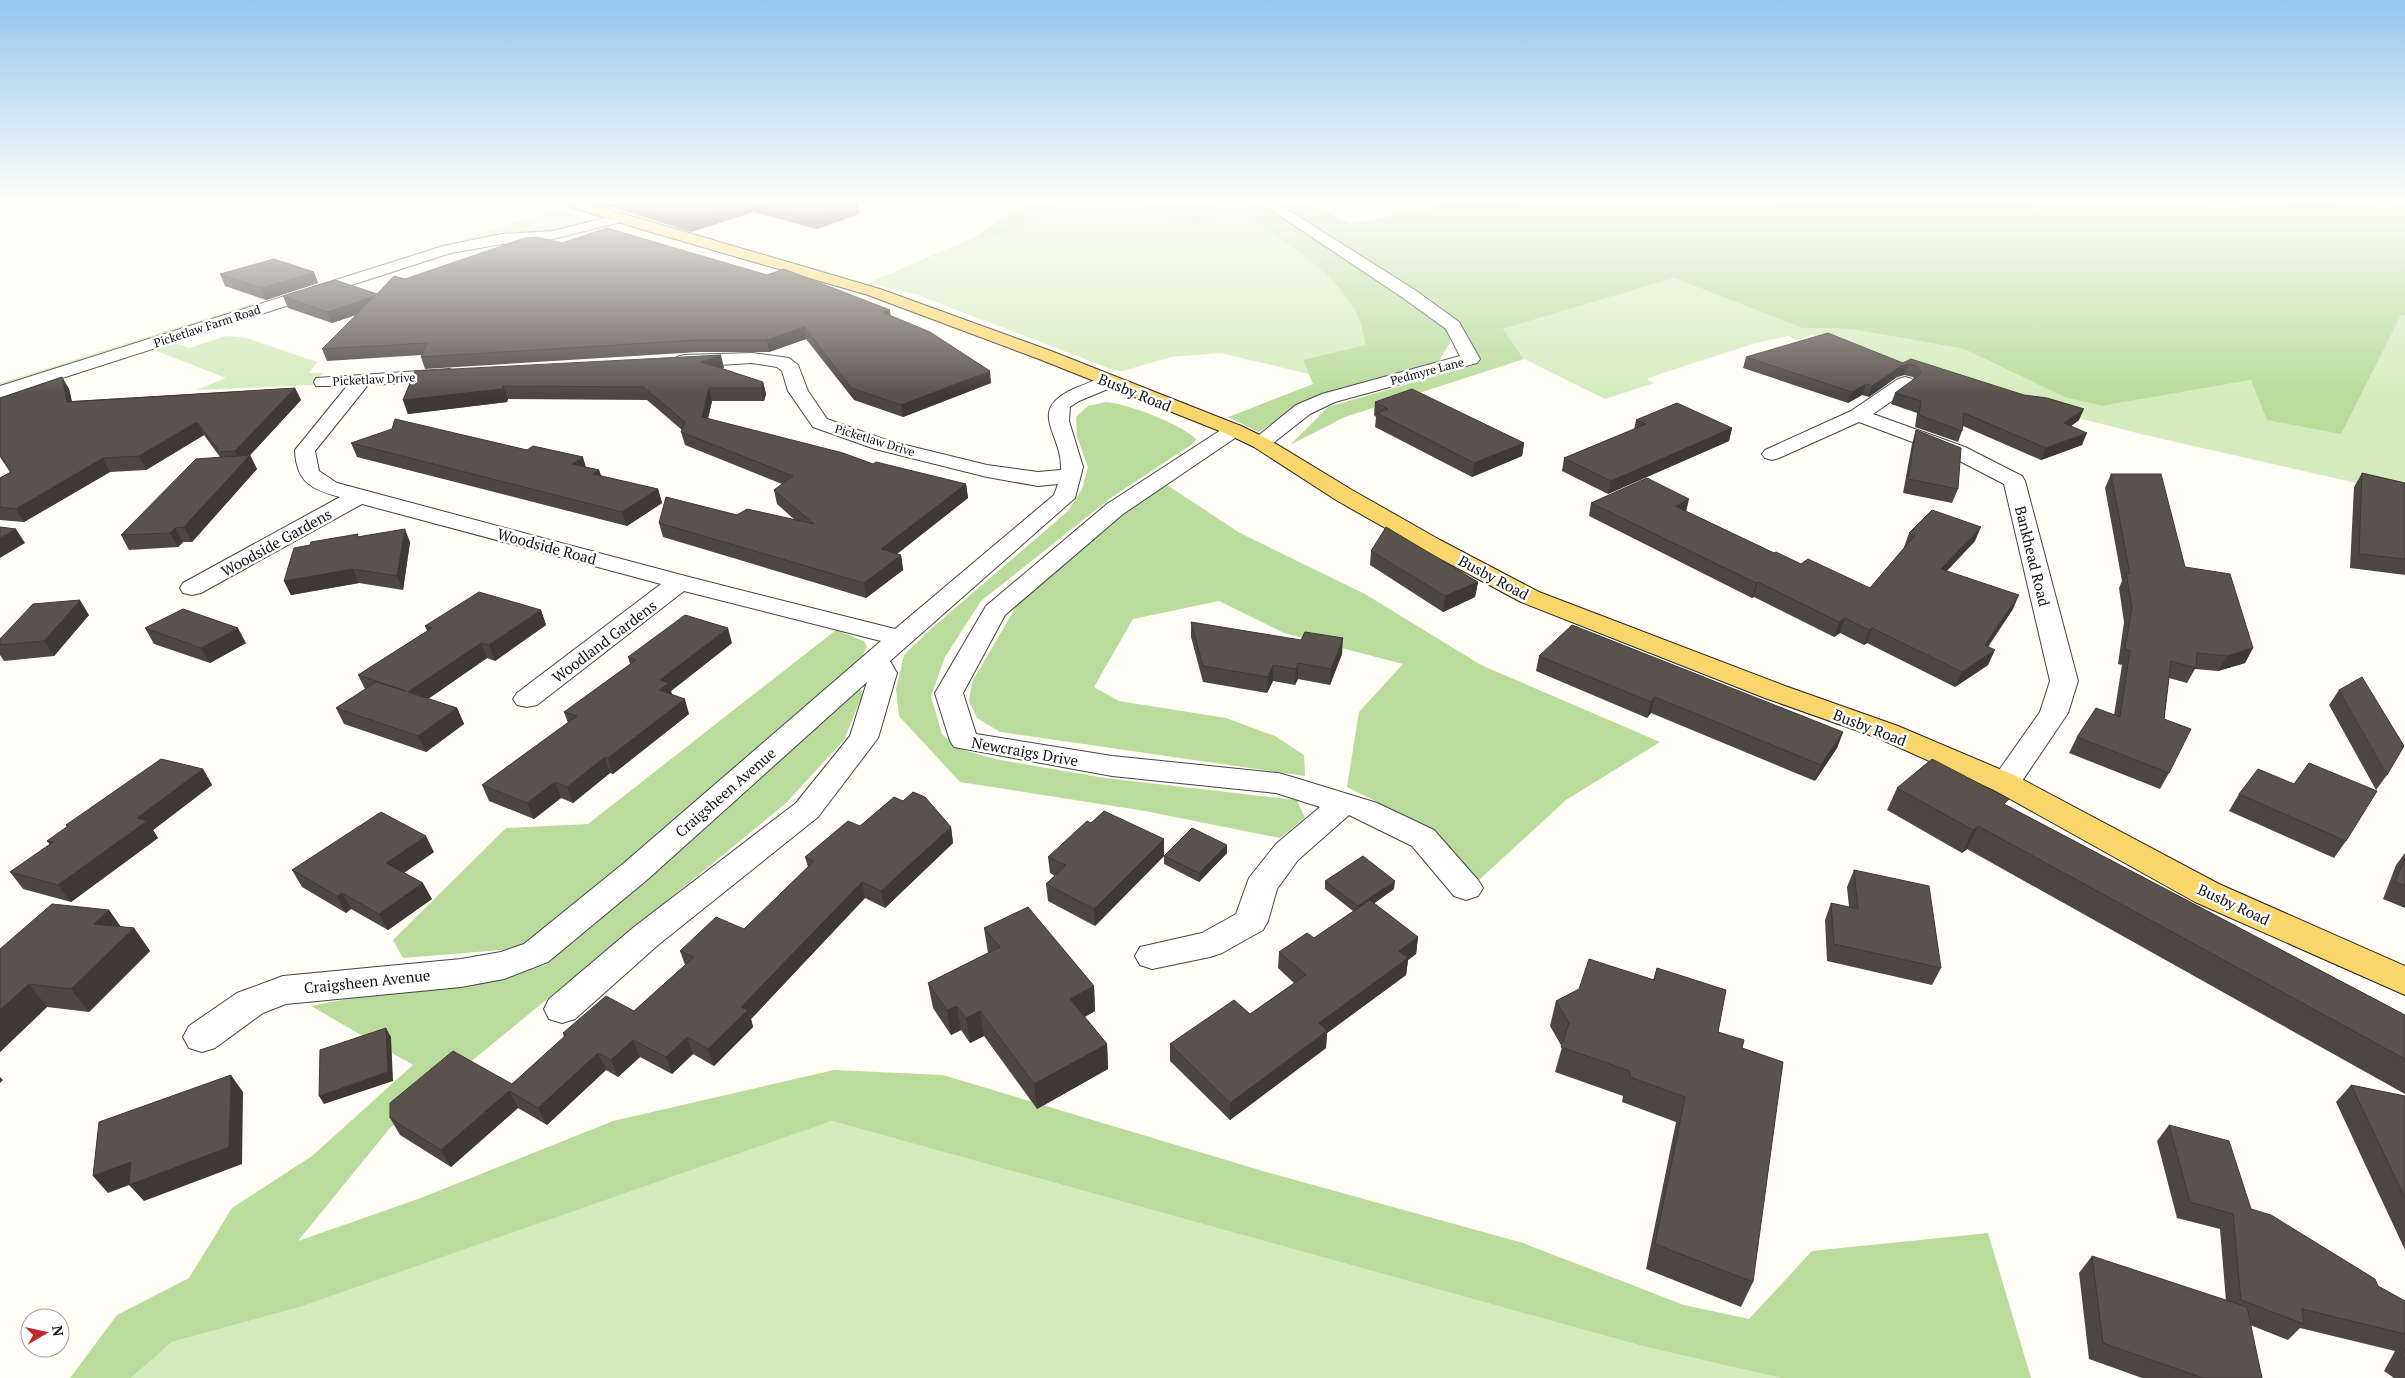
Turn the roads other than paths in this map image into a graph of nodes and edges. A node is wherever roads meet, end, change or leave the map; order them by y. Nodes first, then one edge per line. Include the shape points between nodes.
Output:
1 (391, 267) edge
2 (789, 267) edge
3 (1368, 267) edge
4 (669, 362) edge
5 (471, 374) edge
6 (362, 380) junction
7 (324, 382) dead end
8 (1108, 382) junction
9 (1906, 384) edge
10 (0, 392) edge
11 (1858, 415) junction
12 (1234, 430) junction
13 (1261, 443) junction
14 (1772, 454) dead end
15 (1071, 476) junction
16 (359, 496) junction
17 (680, 582) junction
18 (192, 588) dead end
19 (900, 638) junction
20 (876, 659) junction
21 (527, 699) dead end
22 (2005, 783) junction
23 (1344, 803) junction
24 (1466, 888) dead end
25 (1152, 956) dead end
26 (2405, 981) edge
27 (562, 1009) dead end
28 (202, 1036) dead end

1 - 10 street, Picketlaw Farm Road
2 - 8 main road, Busby Road via 874,292 1045,355
3 - 13 street, Pedmyre Lane via 1453,326 1470,359 1308,406
4 - 15 street, Picketlaw Drive via 752,358 782,362 792,370 798,391 820,423 882,445 1011,476 1038,480
5 - 6 street, Picketlaw Drive
6 - 7 street, Picketlaw Drive
6 - 16 street, Woodside Road via 305,450 304,463 308,475 318,483
8 - 12 main road, Busby Road
8 - 15 street, Craigsheen Avenue via 1060,404 1058,421 1072,465
9 - 11 street
11 - 14 street
11 - 22 street, Bankhead Road via 1967,456 2014,481 2064,681 2054,713
12 - 13 main road, Busby Road
12 - 23 street, Newcraigs Drive via 1115,509 995,611 949,693 964,741 1112,766 1278,783
13 - 22 main road, Busby Road via 1344,495 1530,597 1888,732
15 - 19 street, Craigsheen Avenue via 1064,498
16 - 17 street, Woodside Road
16 - 18 street, Woodside Gardens
17 - 19 street, Woodside Road
17 - 21 street, Woodland Gardens
19 - 20 street, Craigsheen Avenue
20 - 27 street via 883,673 864,738 807,810 646,936
20 - 28 street, Craigsheen Avenue via 636,871 536,953 504,965 461,972 283,990 250,1003
22 - 26 main road, Busby Road via 2207,893
23 - 24 street, Newcraigs Drive via 1366,810 1423,838
23 - 25 street via 1287,852 1261,886 1251,921 1210,944

